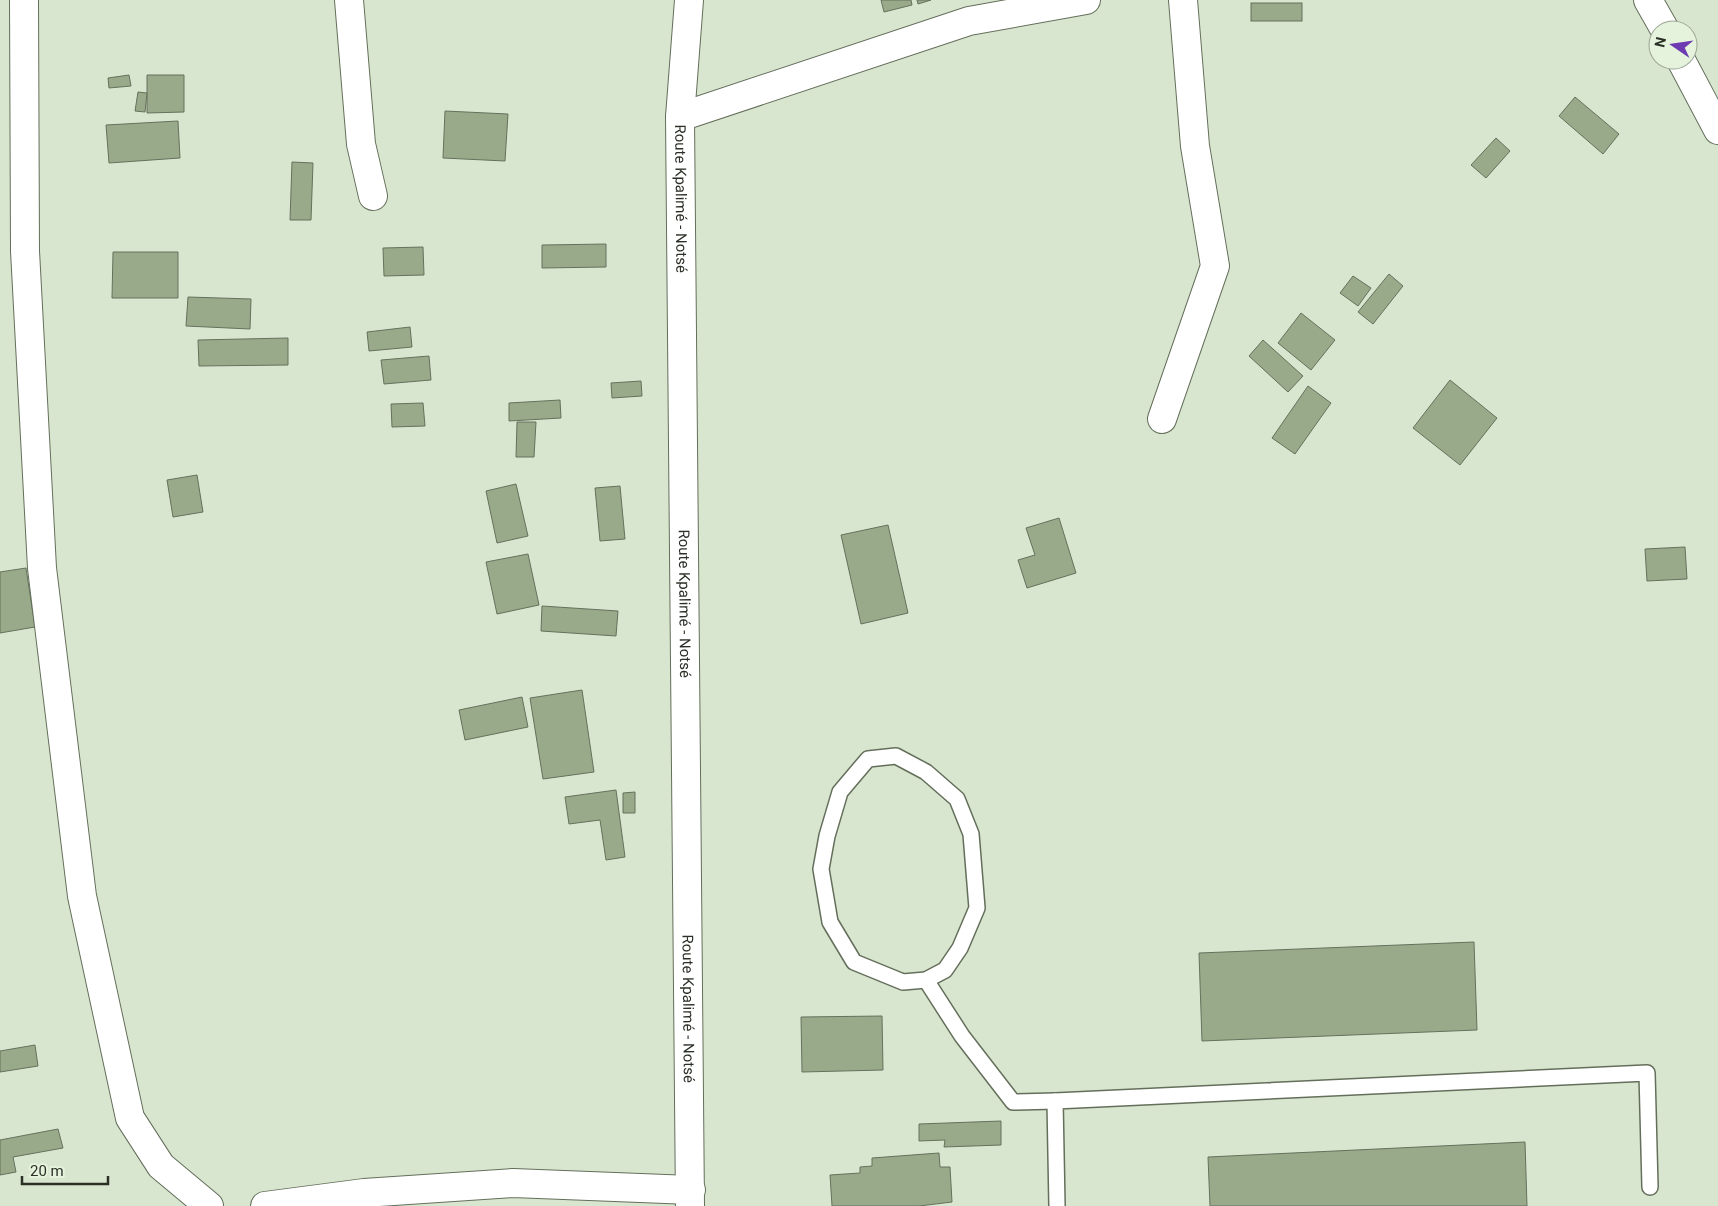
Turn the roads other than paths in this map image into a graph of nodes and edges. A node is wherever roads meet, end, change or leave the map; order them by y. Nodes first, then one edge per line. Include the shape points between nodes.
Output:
1 (24, 0) edge
2 (349, 0) edge
3 (689, 0) edge
4 (1086, 0) edge
5 (1183, 0) edge
6 (1648, 0) edge
7 (1659, 20) edge
8 (1686, 70) edge
9 (680, 117) junction
10 (1718, 130) edge
11 (373, 196) dead end
12 (1162, 418) dead end
13 (926, 980) junction
14 (1055, 1101) junction
15 (1650, 1187) dead end
16 (690, 1198) edge
17 (209, 1206) edge
18 (265, 1206) edge
19 (1057, 1206) edge

1 - 17 street via 25,251 42,568 82,896 130,1118 161,1166
2 - 11 street via 362,144
3 - 9 street, Route Kpalimé - Notsé
4 - 9 street via 970,21
5 - 12 street via 1195,146 1215,266
6 - 7 street
8 - 10 street
9 - 16 street, Route Kpalimé - Notsé
13 - 13 lane via 904,982 854,962 830,922 821,869 827,836 840,792 868,759 896,756 926,772 957,799 971,834 977,908 960,948 945,970
13 - 14 lane via 962,1036 1013,1102
14 - 15 lane via 1647,1073
14 - 19 lane
16 - 18 street via 513,1183 364,1193

